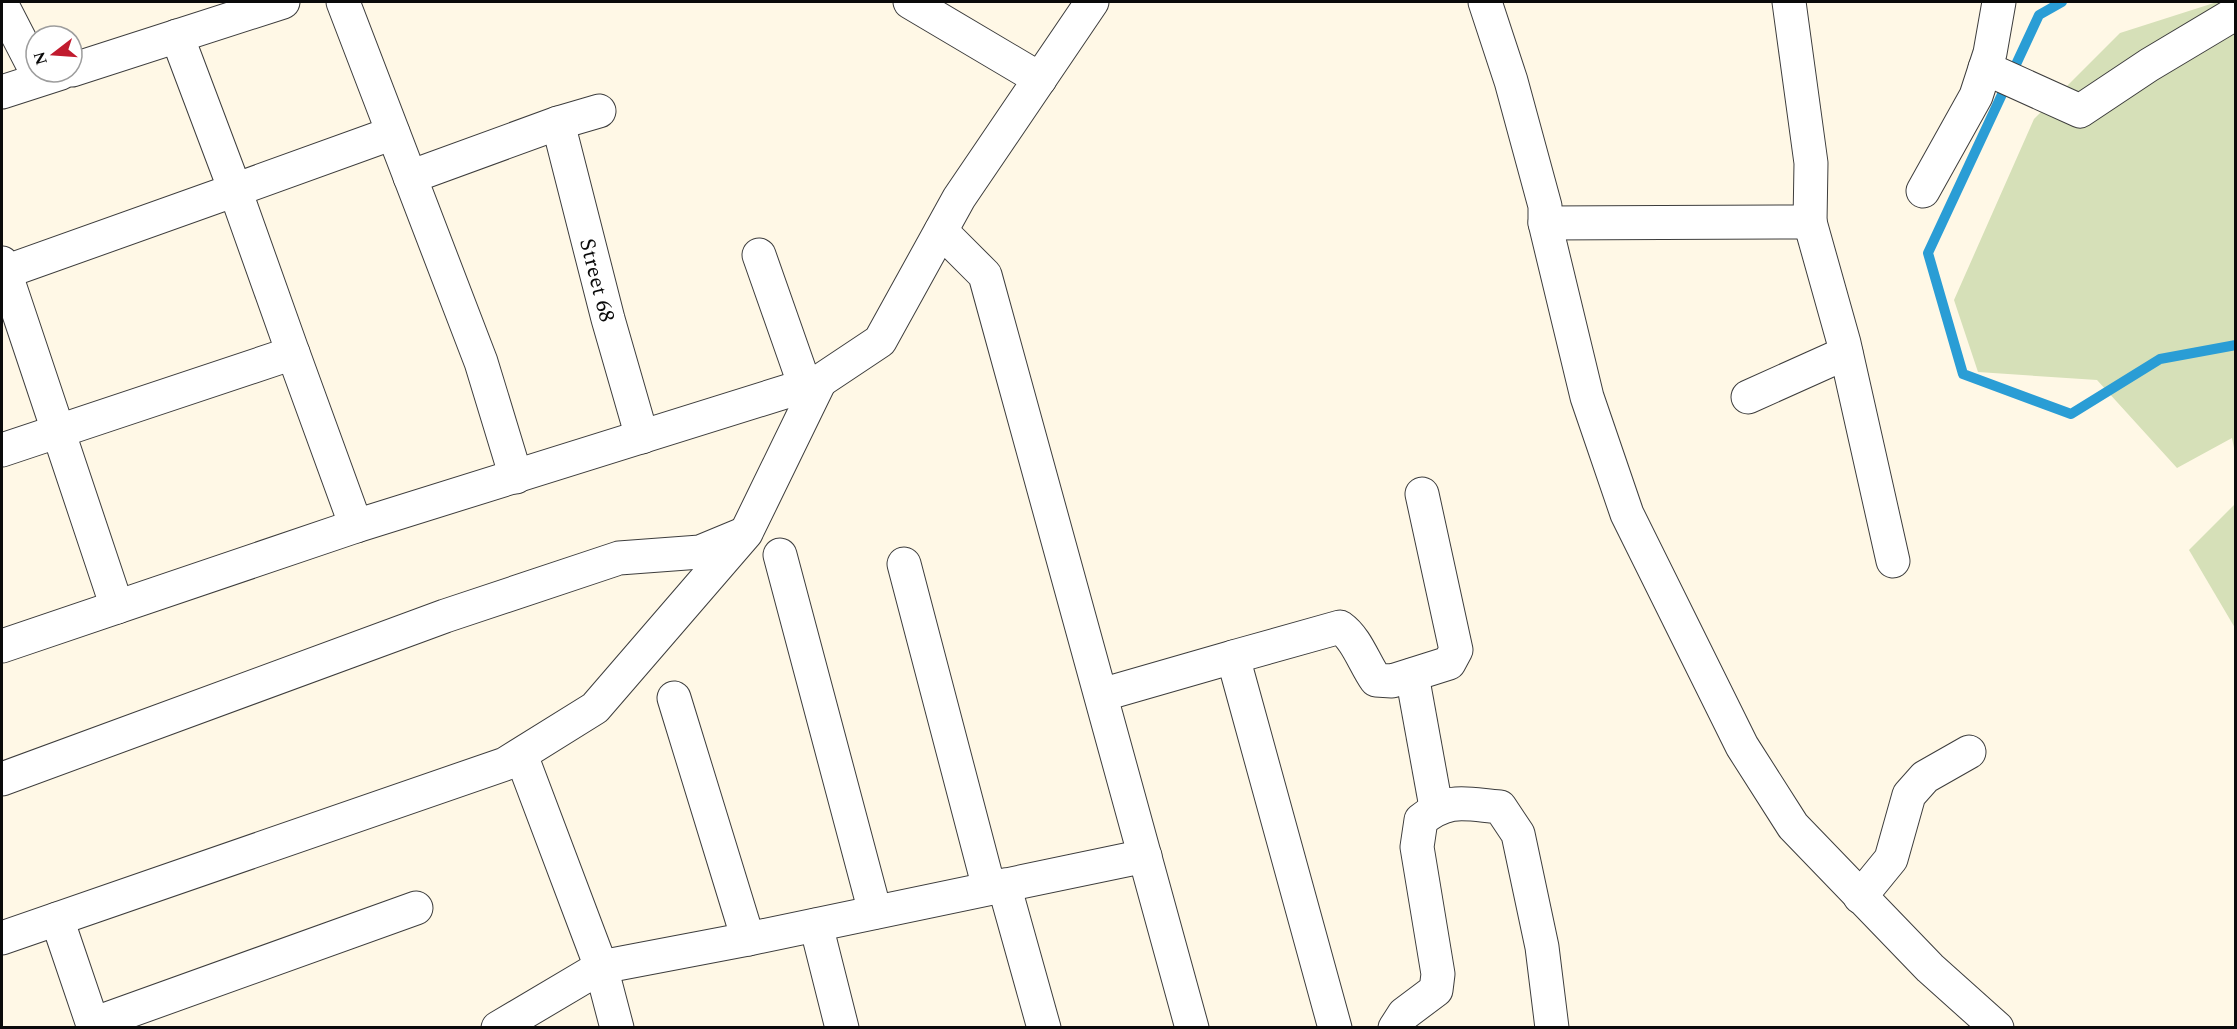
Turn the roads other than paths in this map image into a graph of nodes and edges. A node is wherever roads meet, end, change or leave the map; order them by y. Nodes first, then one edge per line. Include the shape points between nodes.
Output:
1 (283, 2) edge
2 (343, 2) edge
3 (910, 2) edge
4 (1092, 2) edge
5 (1485, 2) edge
6 (1789, 2) edge
7 (1999, 2) edge
8 (2, 5) edge
9 (2235, 13) edge
10 (177, 36) junction
11 (24, 40) edge
12 (84, 66) edge
13 (1985, 68) junction
14 (1040, 79) junction
15 (24, 83) edge
16 (2, 92) edge
17 (599, 111) dead end
18 (558, 123) junction
19 (393, 133) junction
20 (410, 177) junction
21 (235, 190) junction
22 (1923, 191) dead end
23 (1810, 222) junction
24 (1545, 223) junction
25 (941, 231) junction
26 (759, 255) dead end
27 (3, 269) edge
28 (294, 353) junction
29 (1846, 353) junction
30 (813, 384) junction
31 (1748, 397) dead end
32 (58, 430) junction
33 (642, 437) junction
34 (2, 450) edge
35 (516, 477) junction
36 (1422, 494) dead end
37 (356, 526) junction
38 (746, 533) junction
39 (780, 555) dead end
40 (1893, 561) dead end
41 (904, 564) dead end
42 (117, 607) junction
43 (2, 646) edge
44 (1233, 657) junction
45 (1412, 675) junction
46 (1101, 695) junction
47 (674, 698) dead end
48 (1969, 752) dead end
49 (521, 755) junction
50 (2, 779) edge
51 (1436, 807) junction
52 (1145, 856) junction
53 (997, 887) junction
54 (1860, 897) junction
55 (416, 908) dead end
56 (875, 912) junction
57 (57, 919) junction
58 (816, 925) junction
59 (2, 938) edge
60 (748, 939) junction
61 (601, 967) junction
62 (94, 1026) edge
63 (498, 1028) edge
64 (617, 1028) edge
65 (842, 1028) edge
66 (1044, 1028) edge
67 (1192, 1028) edge
68 (1335, 1028) edge
69 (1395, 1028) edge
70 (1552, 1028) edge
71 (1997, 1028) edge

1 - 10 street
2 - 19 street
3 - 14 street
4 - 14 street
5 - 24 street via 1511,81 1545,207
6 - 23 street via 1810,163
7 - 13 street
8 - 11 street
9 - 13 street via 2080,111
10 - 12 street
10 - 21 street
13 - 22 street via 1976,96
14 - 25 street
15 - 16 street
17 - 18 street
18 - 20 street
18 - 33 street, Street 68
19 - 20 street
19 - 21 street
20 - 35 street via 481,362
21 - 27 street
21 - 28 street
23 - 24 street
23 - 29 street
24 - 54 street via 1587,397 1627,514 1742,746 1793,826
25 - 30 street via 880,341
25 - 46 street via 985,276
26 - 30 street
27 - 32 street
28 - 32 street
28 - 37 street
29 - 31 street
29 - 40 street
30 - 33 street
30 - 38 street
32 - 34 street
32 - 42 street
33 - 35 street
35 - 37 street
36 - 45 street via 1456,650 1449,663
37 - 42 street
38 - 49 street via 595,708
38 - 50 street via 700,552 619,558 446,616
39 - 56 street
41 - 53 street
42 - 43 street
44 - 45 street via 1340,627 1351,635 1376,681
44 - 46 street
44 - 68 street
45 - 51 street
46 - 52 street
47 - 60 street
48 - 54 street via 1925,777 1908,795 1891,860
49 - 57 street via 505,764
49 - 61 street
51 - 69 street via 1421,820 1417,847 1438,974 1436,990 1404,1014
51 - 70 street via 1451,803 1500,807 1518,834 1542,947
52 - 53 street
52 - 67 street
53 - 56 street
53 - 66 street
54 - 71 street via 1929,968
55 - 62 street
56 - 58 street
57 - 59 street
57 - 62 street
58 - 60 street
58 - 65 street
60 - 61 street
61 - 63 street
61 - 64 street

